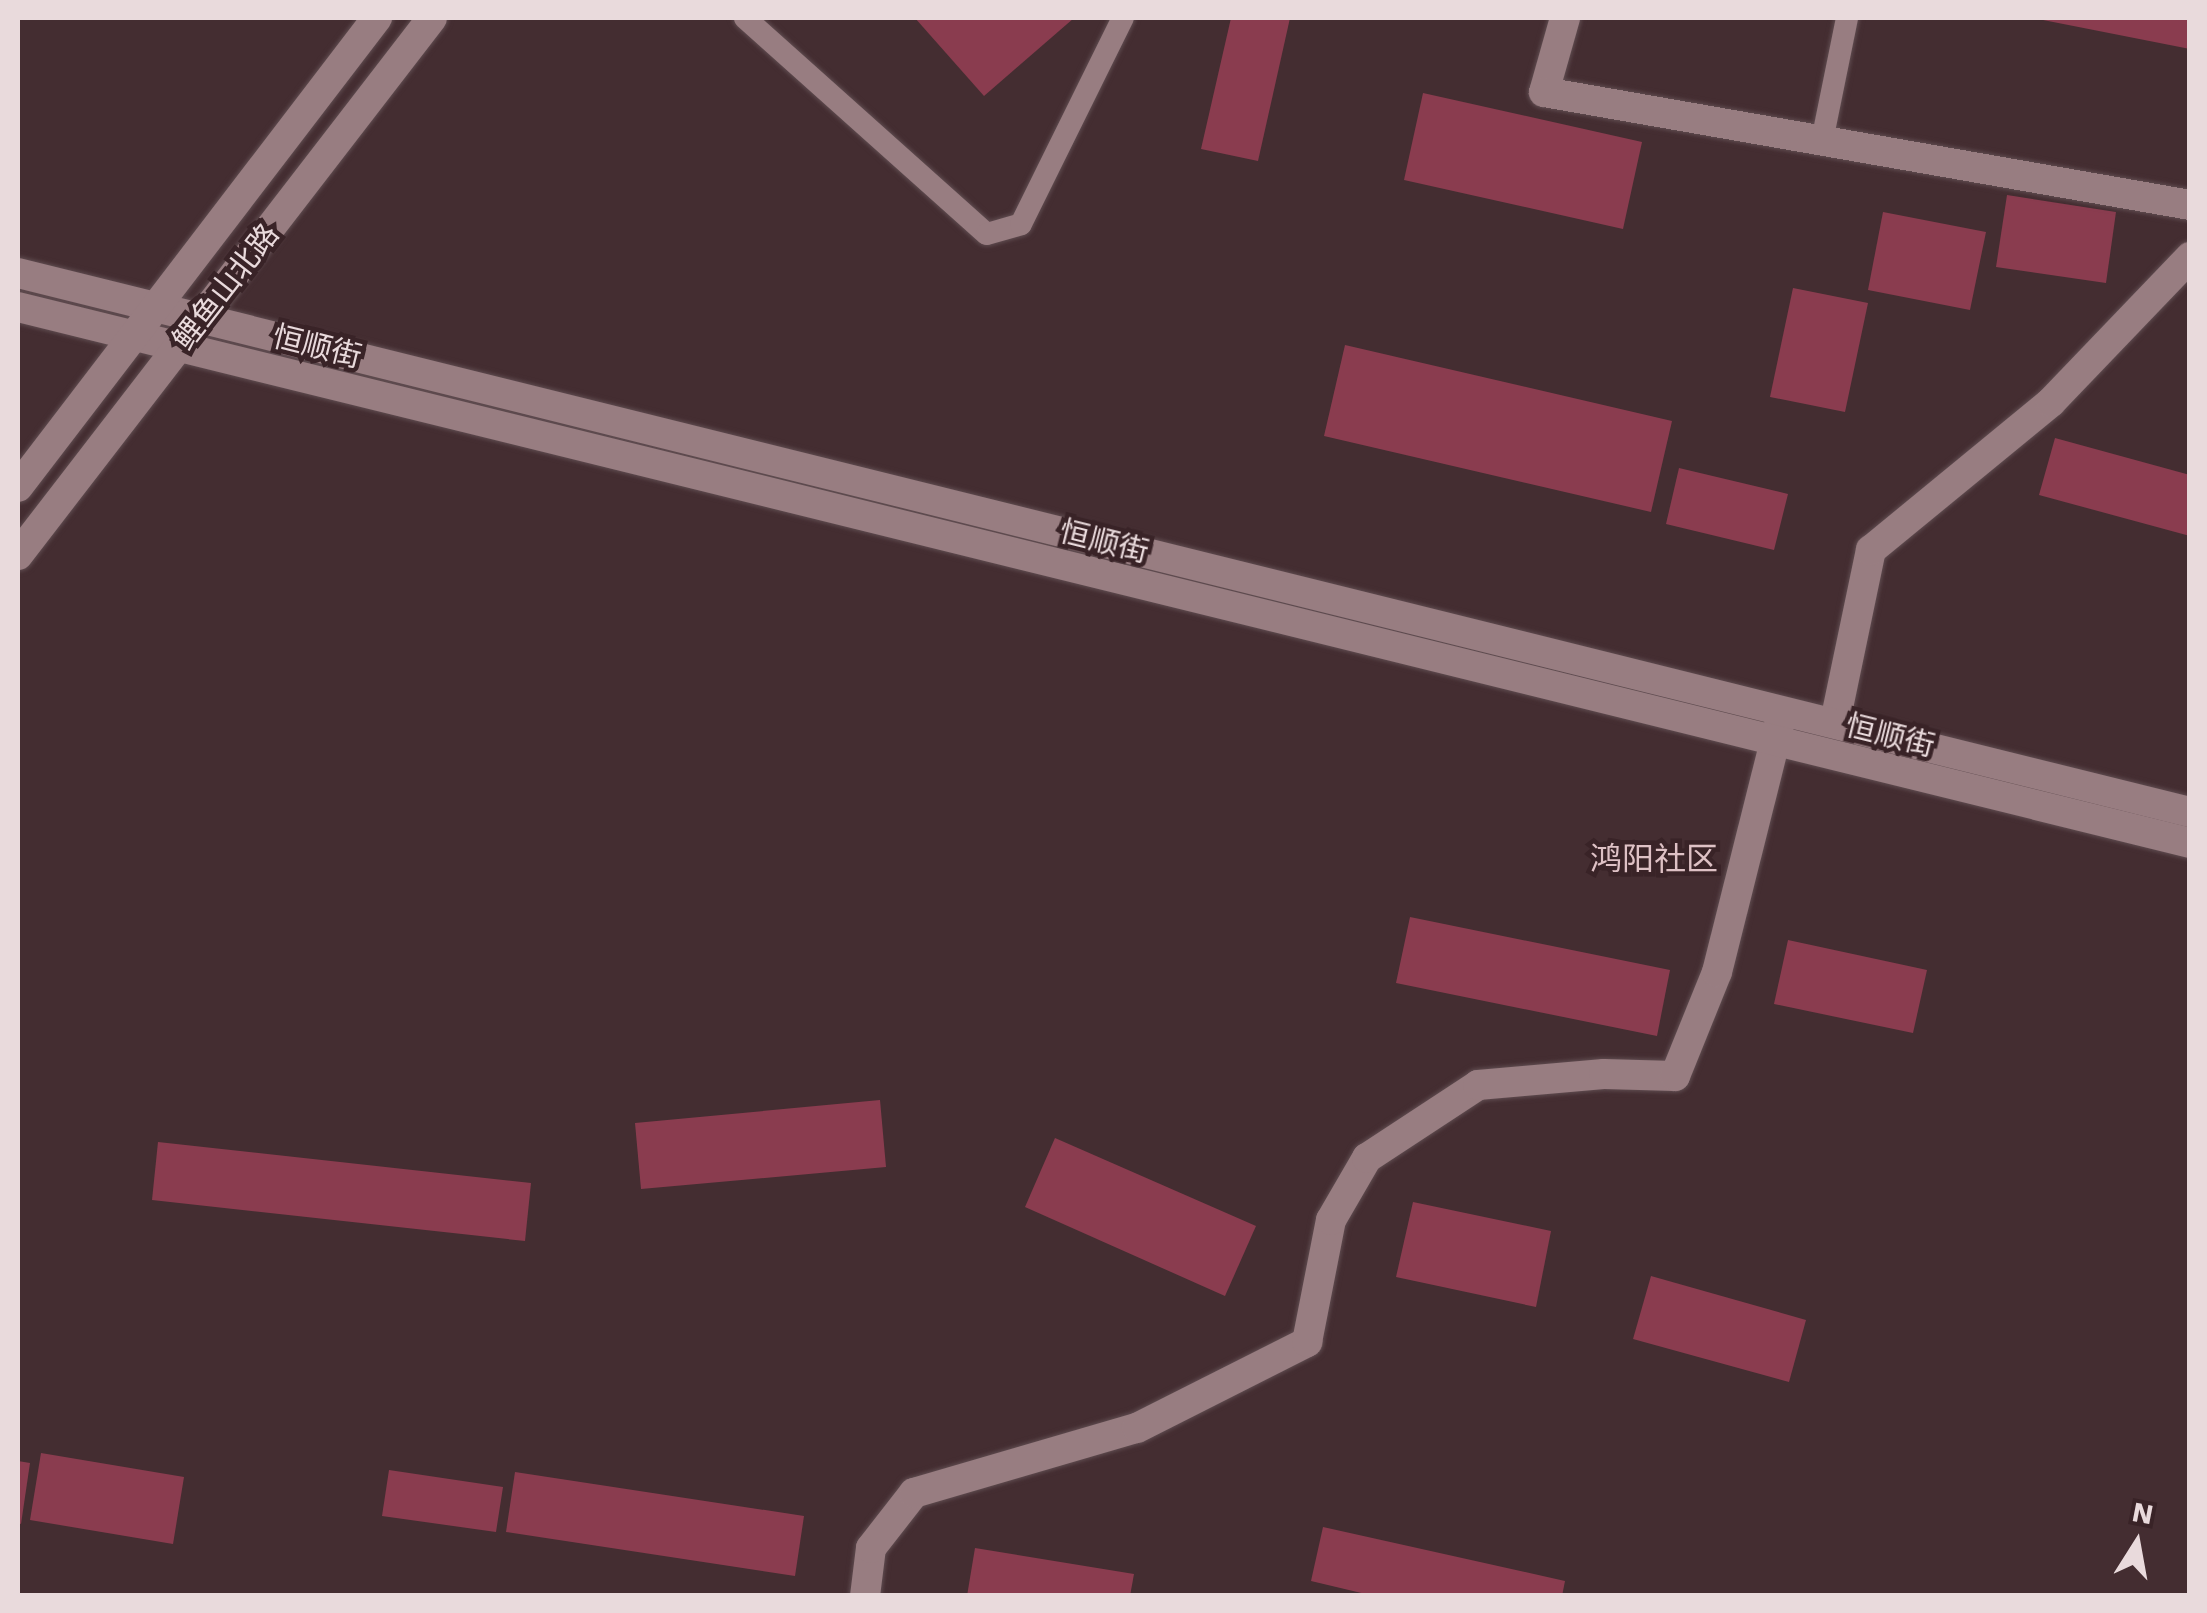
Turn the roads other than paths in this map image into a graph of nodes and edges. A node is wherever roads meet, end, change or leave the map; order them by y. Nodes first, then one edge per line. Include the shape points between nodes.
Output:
1 (377, 18) edge
2 (432, 18) edge
3 (745, 18) edge
4 (1123, 18) edge
5 (1565, 18) edge
6 (1847, 18) edge
7 (1822, 141) junction
8 (2190, 205) edge
9 (2190, 257) edge
10 (18, 273) edge
11 (18, 307) edge
12 (158, 308) junction
13 (202, 319) junction
14 (136, 335) junction
15 (180, 346) junction
16 (18, 487) edge
17 (18, 554) edge
18 (1836, 722) junction
19 (1779, 724) junction
20 (2190, 812) edge
21 (2190, 844) edge
22 (865, 1596) edge

1 - 12 street, 鲤鱼山北路
2 - 13 street, 鲤鱼山北路
3 - 4 lane via 987,234 1021,224
5 - 7 street via 1544,92
6 - 7 lane
7 - 8 street
9 - 18 street via 2051,402 1871,550
10 - 12 street, 恒顺街
11 - 14 street, 恒顺街
12 - 13 street, 恒顺街
12 - 14 street, 鲤鱼山北路
13 - 15 street, 鲤鱼山北路
13 - 19 street, 恒顺街
14 - 15 street, 恒顺街
14 - 16 street, 鲤鱼山北路
15 - 17 street, 鲤鱼山北路
15 - 19 street, 恒顺街 via 1327,635
18 - 19 street, 恒顺街
18 - 20 street, 恒顺街
19 - 21 street, 恒顺街
19 - 22 street via 1717,972 1675,1076 1604,1074 1478,1085 1367,1158 1331,1220 1307,1342 1137,1428 914,1493 871,1548

